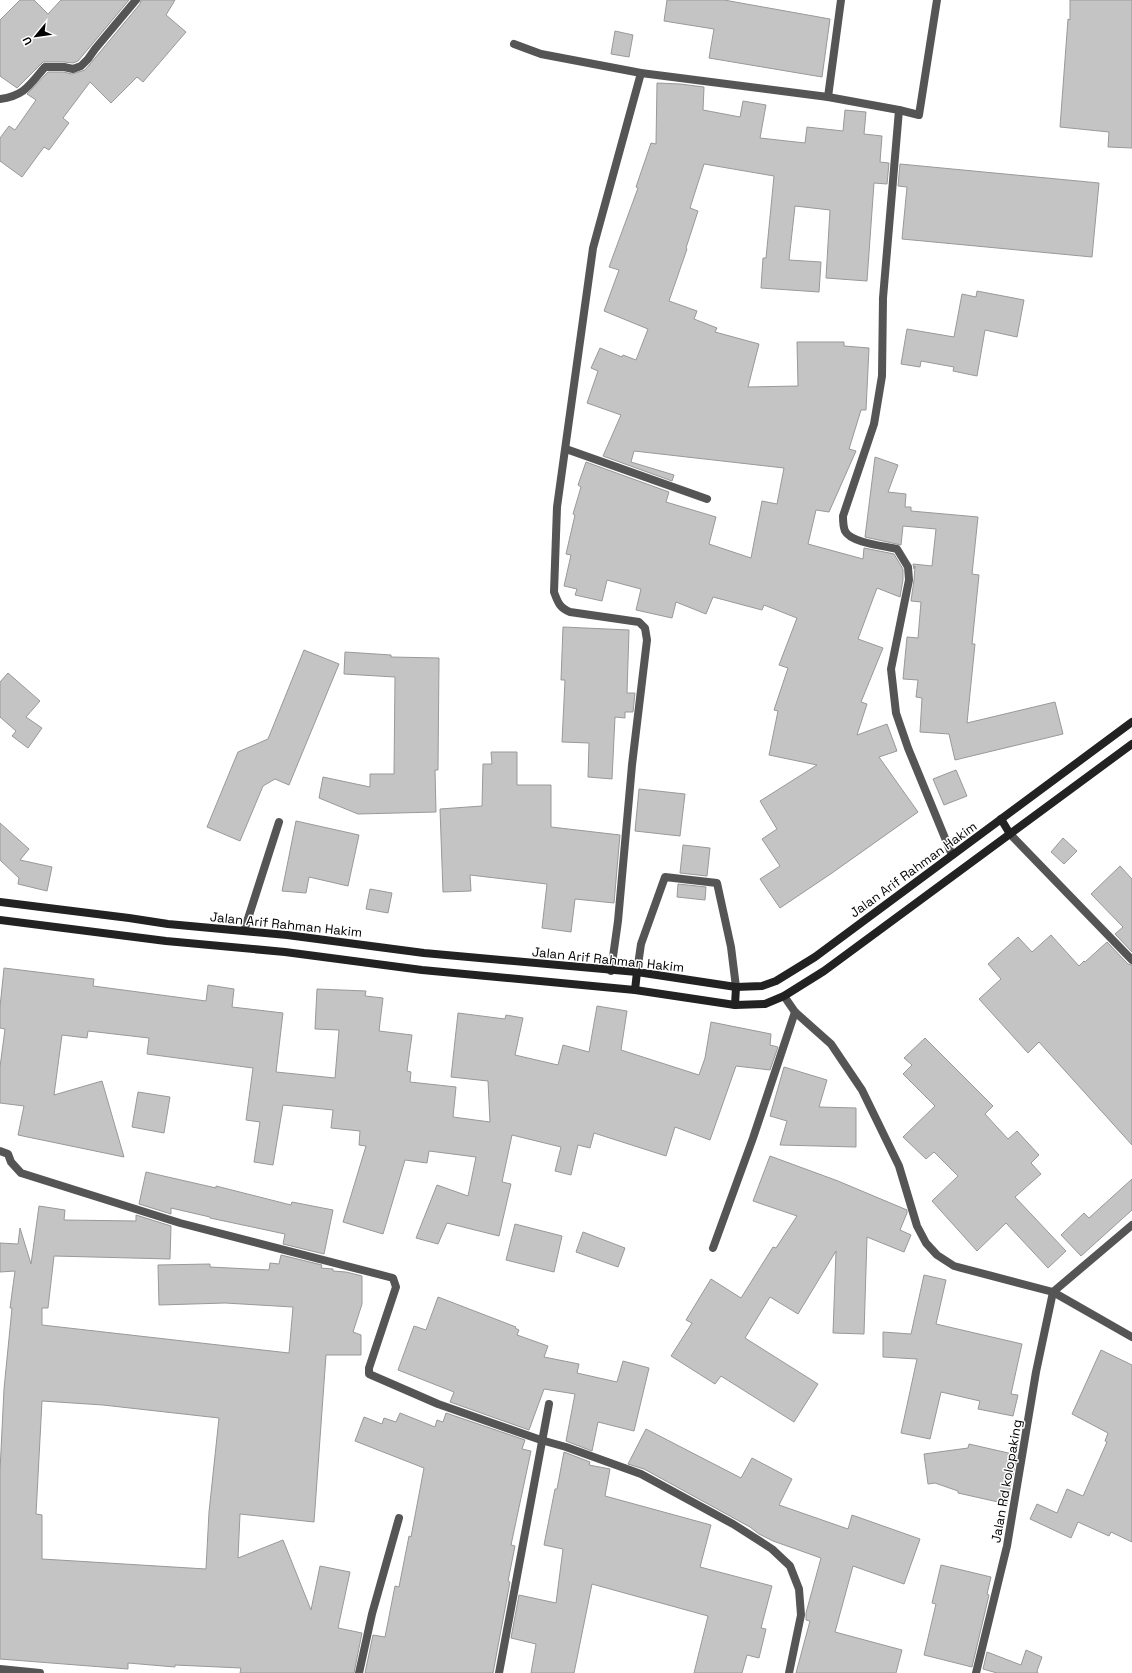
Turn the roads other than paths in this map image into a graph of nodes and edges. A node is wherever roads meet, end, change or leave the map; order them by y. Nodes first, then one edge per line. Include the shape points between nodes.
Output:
1 (136, 0) edge
2 (842, 0) edge
3 (936, 0) edge
4 (514, 44) dead end
5 (641, 73) junction
6 (828, 97) junction
7 (0, 99) edge
8 (899, 110) junction
9 (566, 448) junction
10 (707, 499) dead end
11 (1132, 722) edge
12 (1132, 744) edge
13 (1000, 819) junction
14 (279, 822) dead end
15 (1010, 834) junction
16 (952, 855) junction
17 (0, 902) edge
18 (0, 920) edge
19 (244, 931) junction
20 (1132, 960) edge
21 (611, 971) junction
22 (637, 972) junction
23 (736, 987) junction
24 (635, 990) junction
25 (784, 996) junction
26 (735, 1005) junction
27 (795, 1012) junction
28 (0, 1150) edge
29 (1132, 1225) edge
30 (713, 1248) dead end
31 (1054, 1292) junction
32 (1132, 1337) edge
33 (549, 1404) dead end
34 (541, 1440) junction
35 (399, 1518) dead end
36 (0, 1669) edge
37 (40, 1673) edge
38 (359, 1673) edge
39 (499, 1673) edge
40 (789, 1673) edge
41 (976, 1673) edge

1 - 7 street via 81,66 73,69 45,67 24,91 13,98
2 - 6 street
3 - 8 street via 919,115
4 - 5 street via 541,54
5 - 6 street
5 - 9 street via 593,248
6 - 8 street
8 - 16 street via 883,298 882,376 874,424 843,516 843,526 853,539 897,549 908,567 909,580 891,669 896,713
9 - 10 street
9 - 21 street via 557,507 554,592 557,602 562,609 570,612 639,622 646,628 647,640
11 - 13 main road, Jalan Arif Rahman Hakim
12 - 15 main road
13 - 15 main road
13 - 16 main road, Jalan Arif Rahman Hakim
14 - 19 street
15 - 20 street
15 - 25 main road via 824,971
16 - 23 main road, Jalan Arif Rahman Hakim via 815,956 776,981 762,986
17 - 19 main road, Jalan Arif Rahman Hakim via 168,924
18 - 24 main road via 422,970
19 - 21 main road, Jalan Arif Rahman Hakim via 424,953
21 - 22 main road, Jalan Arif Rahman Hakim
22 - 23 main road, Jalan Arif Rahman Hakim
22 - 23 street via 642,944 665,877 717,883 731,947
22 - 24 main road
23 - 26 main road
24 - 26 main road
25 - 26 main road via 765,1004
25 - 27 street
27 - 30 street via 754,1138
27 - 31 street via 831,1044 862,1090 899,1166 917,1226 926,1243 937,1255 954,1266
28 - 34 street via 8,1154 20,1173 180,1223 393,1278 396,1287 368,1374 438,1404
29 - 31 street
31 - 32 street
31 - 41 street, Jalan Rd kolopaking via 1036,1372 1007,1546
33 - 34 street
34 - 39 street
34 - 40 street via 641,1474 733,1524 772,1549 790,1566 799,1589 801,1615
35 - 38 street via 372,1614
36 - 37 street

